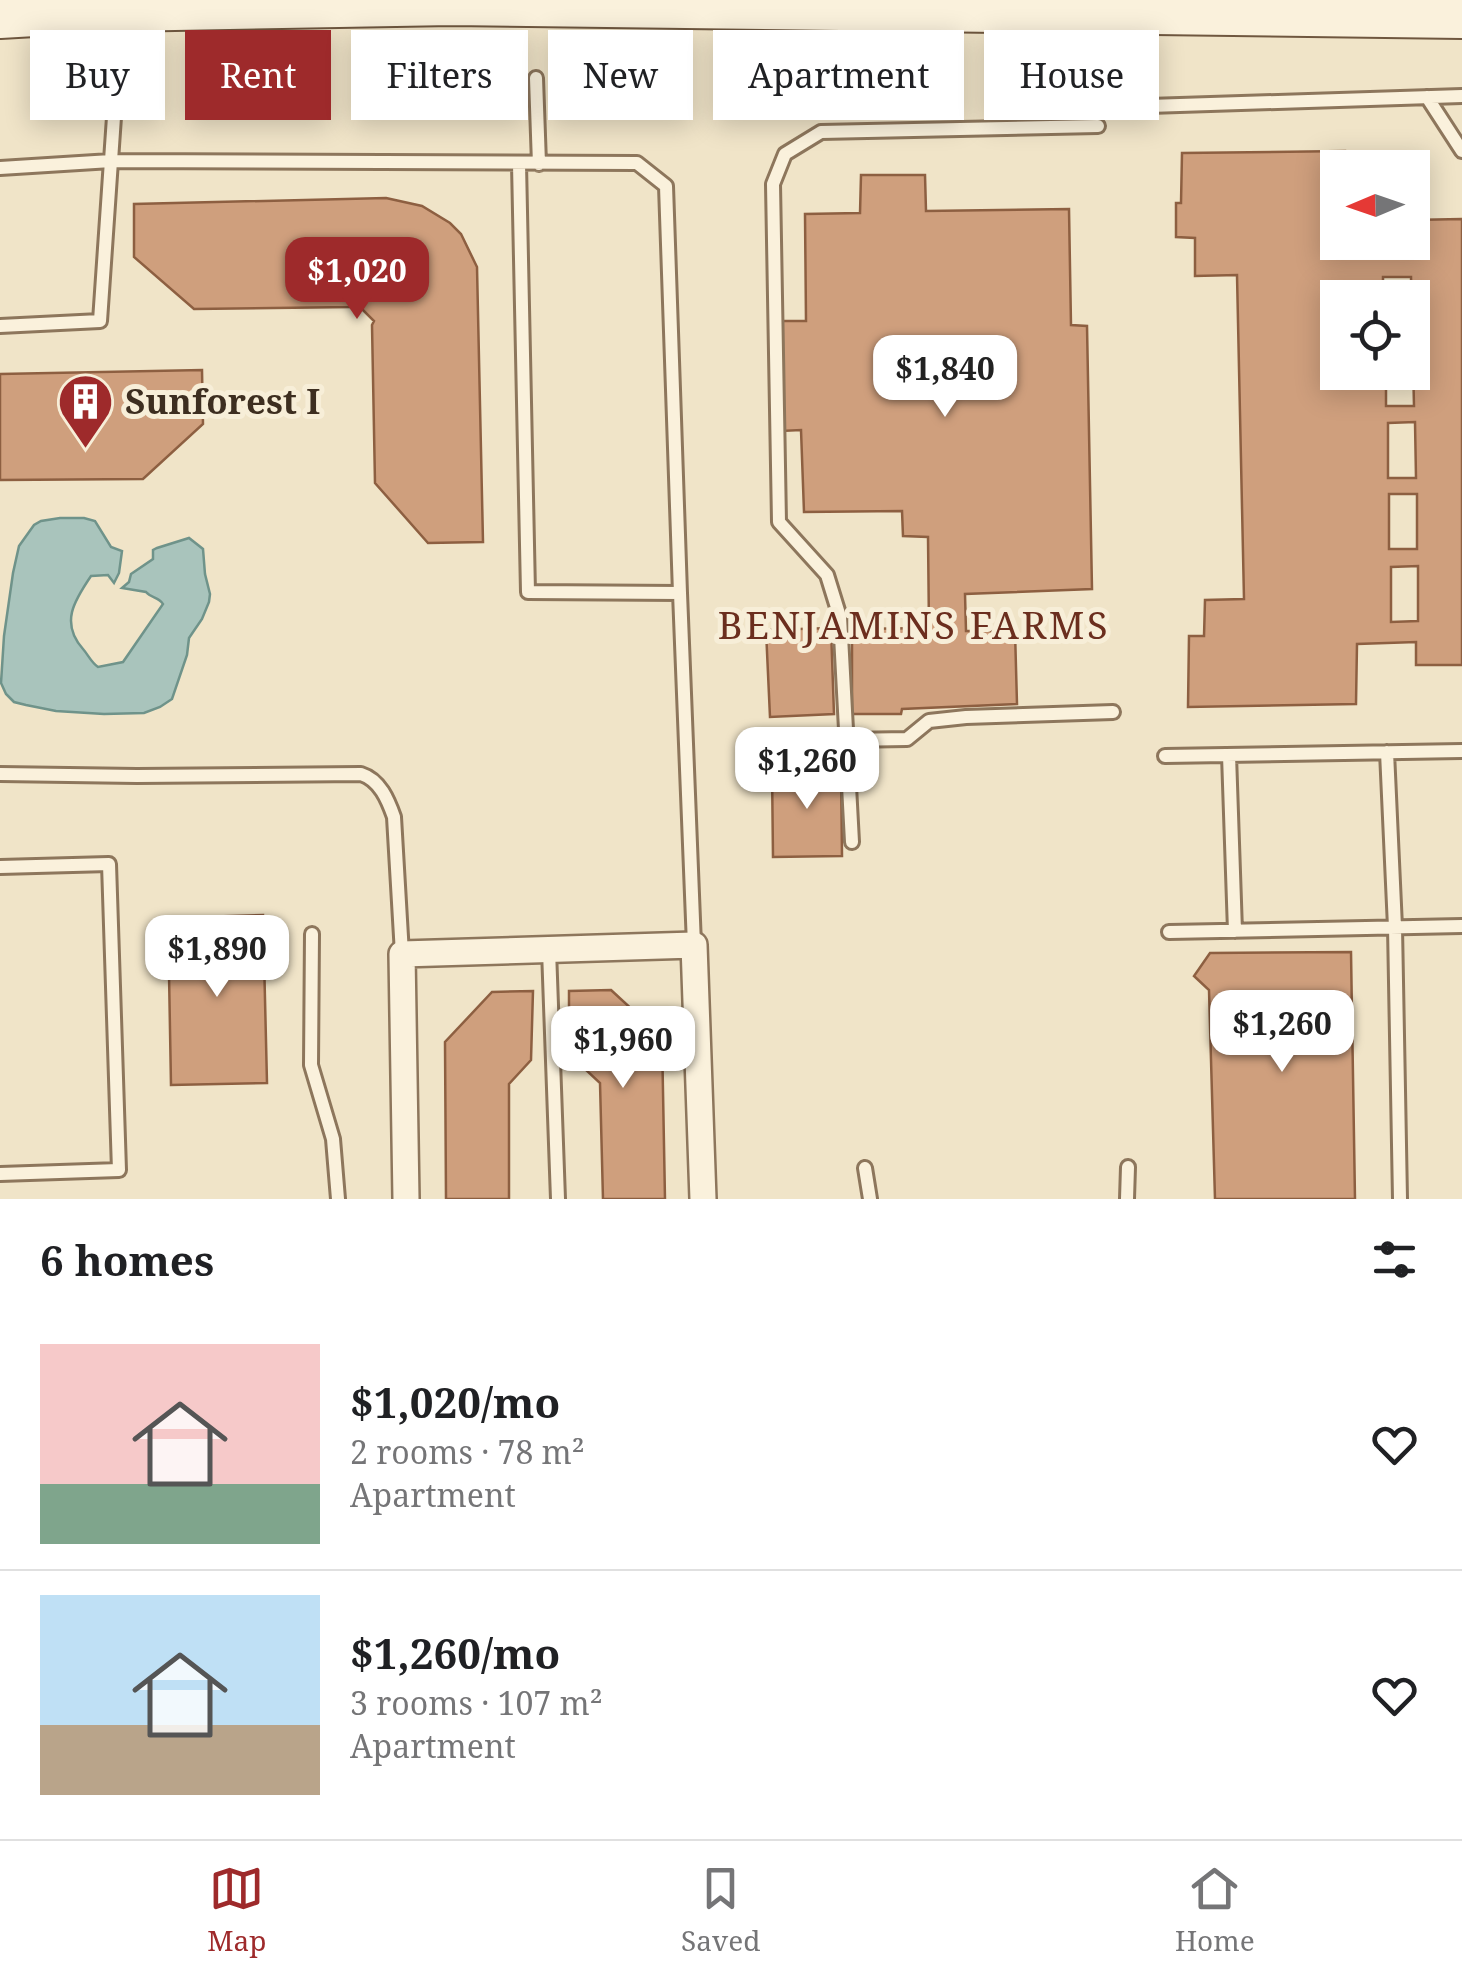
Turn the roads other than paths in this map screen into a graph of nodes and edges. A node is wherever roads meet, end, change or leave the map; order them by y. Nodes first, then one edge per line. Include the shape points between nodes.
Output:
1 (122, 12) junction
2 (0, 19) edge
3 (1462, 19) edge
4 (536, 78) dead end
5 (1462, 96) edge
6 (1427, 97) junction
7 (1159, 106) edge
8 (1098, 126) dead end
9 (1462, 152) edge
10 (111, 162) junction
11 (519, 164) junction
12 (539, 164) junction
13 (0, 168) edge
14 (0, 326) edge
15 (680, 593) junction
16 (1113, 712) dead end
17 (846, 740) junction
18 (1462, 751) edge
19 (1387, 752) junction
20 (1229, 755) junction
21 (1164, 756) dead end
22 (0, 774) edge
23 (852, 842) dead end
24 (0, 867) edge
25 (1462, 926) edge
26 (1395, 927) junction
27 (1235, 931) junction
28 (1169, 932) dead end
29 (312, 934) dead end
30 (694, 945) junction
31 (549, 950) junction
32 (402, 954) junction
33 (1128, 1167) dead end
34 (865, 1168) dead end
35 (0, 1174) edge
36 (338, 1199) edge
37 (406, 1199) edge
38 (558, 1199) edge
39 (703, 1199) edge
40 (870, 1199) edge
41 (1127, 1199) edge
42 (1400, 1199) edge

1 - 2 main road
1 - 3 main road via 452,6
1 - 10 lane
4 - 12 lane
5 - 6 lane
6 - 7 lane
6 - 9 lane
8 - 17 lane via 821,132 785,154 773,184 779,522 828,575 840,617
10 - 11 lane
10 - 13 lane
10 - 14 lane via 100,322
11 - 12 lane
11 - 15 lane via 528,592
12 - 15 lane via 637,163 666,186
15 - 30 lane
16 - 17 lane via 966,717 929,721 907,739
17 - 23 lane
18 - 19 lane
19 - 20 lane
19 - 26 lane
20 - 21 lane
20 - 27 lane
22 - 32 lane via 370,776 394,818
24 - 35 lane via 109,864 119,1170
25 - 26 lane
26 - 27 lane
26 - 42 lane
27 - 28 lane
29 - 36 lane via 311,1064 333,1139
30 - 31 street
30 - 39 street
31 - 32 street
31 - 38 lane
32 - 37 street
33 - 41 lane
34 - 40 lane

